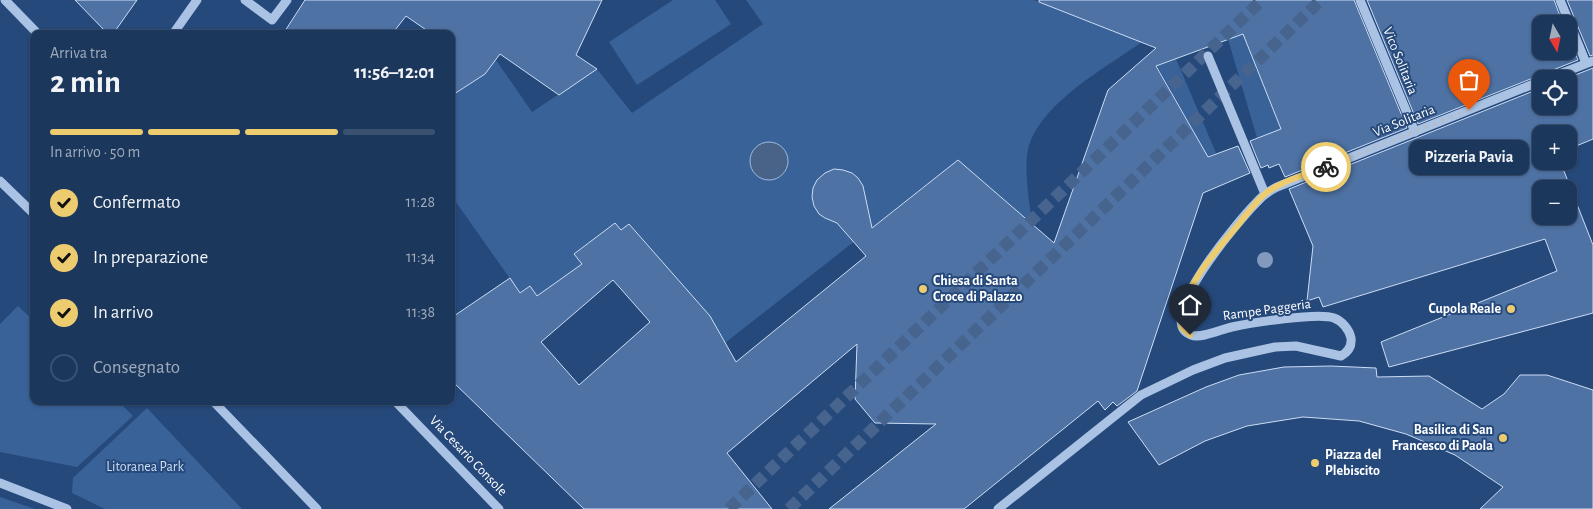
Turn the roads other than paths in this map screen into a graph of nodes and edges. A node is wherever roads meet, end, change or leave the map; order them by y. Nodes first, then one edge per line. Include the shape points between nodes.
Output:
1 (5, 0) edge
2 (197, 0) edge
3 (244, 0) edge
4 (287, 0) edge
5 (1360, 0) edge
6 (1560, 0) edge
7 (34, 30) edge
8 (176, 30) edge
9 (1208, 56) dead end
10 (1589, 62) edge
11 (1570, 70) edge
12 (1532, 85) edge
13 (1415, 132) junction
14 (0, 181) edge
15 (1277, 186) joint
16 (1265, 194) junction
17 (30, 210) edge
18 (218, 405) edge
19 (399, 405) edge
20 (0, 483) edge
21 (67, 509) edge
22 (317, 509) edge
23 (499, 509) edge
24 (998, 509) edge

1 - 7 street
2 - 8 street
3 - 4 street via 272,20
5 - 13 street, Vico Solitaria
6 - 10 street
9 - 16 street
10 - 11 street
12 - 13 street, Via Solitaria
13 - 15 street, Via Solitaria
14 - 17 street
15 - 16 street, Rampe Paggeria
16 - 24 street, Rampe Paggeria via 1200,274 1182,312 1182,328 1195,336 1245,324 1323,316 1341,322 1349,331 1349,350 1341,356 1296,346 1256,350 1193,370 1141,395
18 - 22 street
19 - 23 street, Via Cesario Console
20 - 21 street

